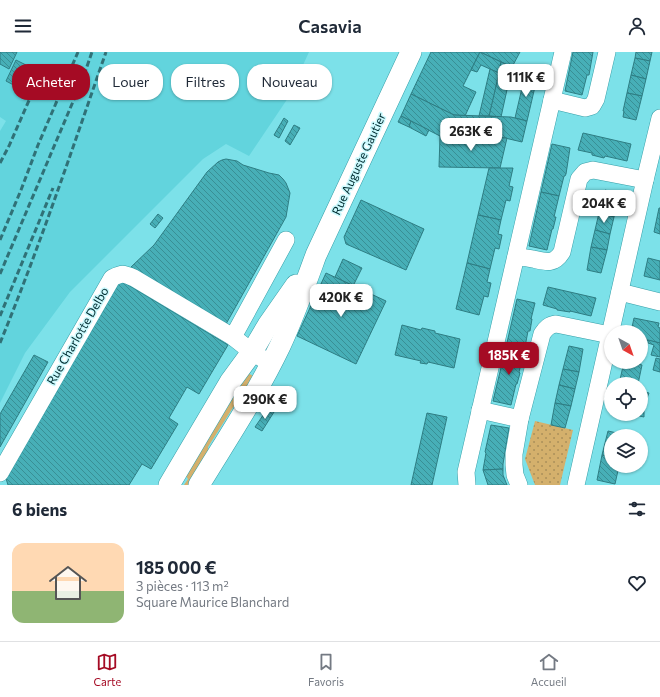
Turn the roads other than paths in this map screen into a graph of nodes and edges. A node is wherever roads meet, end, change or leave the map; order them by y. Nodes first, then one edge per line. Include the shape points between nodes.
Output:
1 (411, 52) edge
2 (563, 52) edge
3 (607, 52) edge
4 (552, 100) junction
5 (660, 118) edge
6 (645, 180) junction
7 (286, 240) dead end
8 (316, 255) junction
9 (516, 256) junction
10 (620, 292) junction
11 (660, 302) edge
12 (612, 325) edge
13 (604, 335) edge
14 (233, 337) junction
15 (252, 352) junction
16 (604, 362) edge
17 (271, 364) junction
18 (480, 410) junction
19 (520, 419) junction
20 (0, 473) edge
21 (169, 485) edge
22 (199, 485) edge
23 (467, 485) edge
24 (519, 485) edge
25 (576, 485) edge

1 - 8 street, Rue Auguste Gautier
2 - 4 street
3 - 4 street via 592,106 585,108
4 - 9 street
5 - 6 street
6 - 9 street via 593,170 585,172 579,179 560,257 547,262
6 - 10 street
7 - 14 street
8 - 15 street, Rue Auguste Gautier
8 - 17 street, Rue Auguste Gautier via 284,338
9 - 18 street
10 - 11 street
10 - 12 street
13 - 19 street via 556,324 547,327 542,334
14 - 15 street, Rue Charlotte Delbo
14 - 20 street, Rue Charlotte Delbo via 134,278 125,274 112,278
15 - 17 street, Rue Charlotte Delbo
15 - 21 street, Rue Auguste Gautier via 230,382
16 - 25 street
17 - 22 street, Rue Auguste Gautier
18 - 19 street
18 - 23 street via 466,472
19 - 24 street via 514,454 515,475

